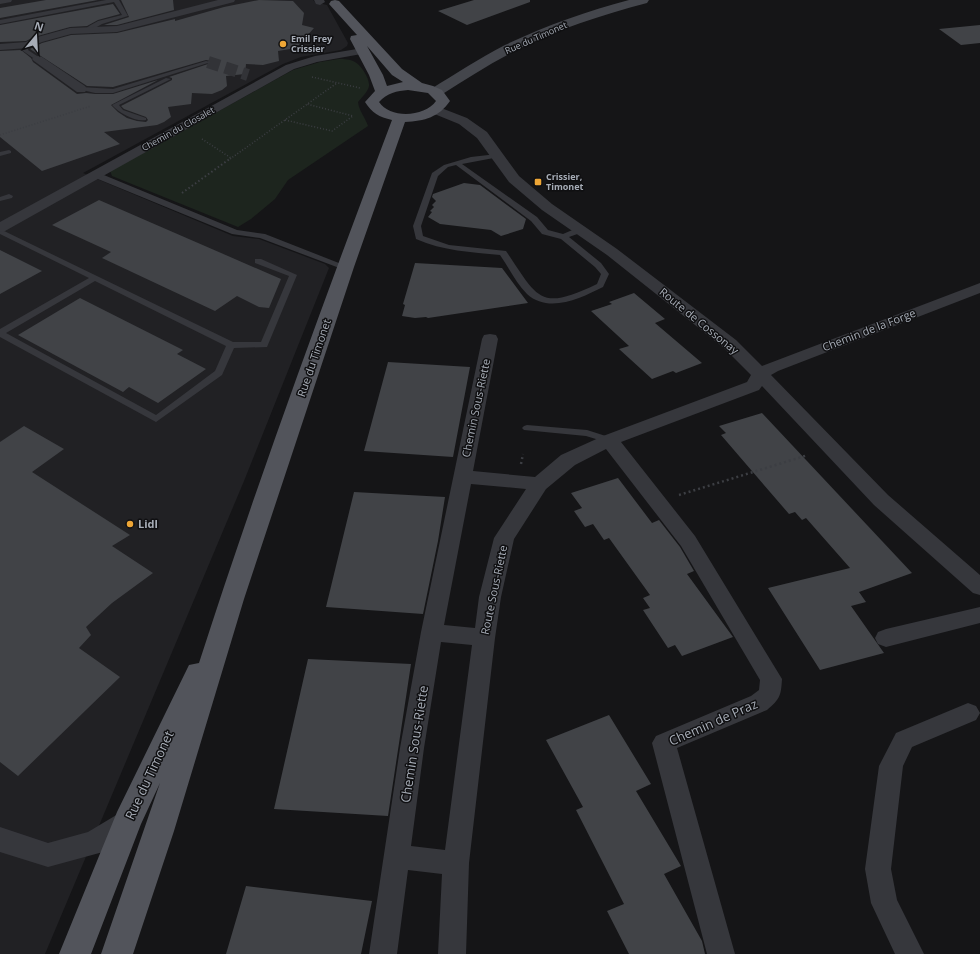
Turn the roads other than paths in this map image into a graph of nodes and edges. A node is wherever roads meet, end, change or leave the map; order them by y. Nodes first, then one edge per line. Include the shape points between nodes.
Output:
1 (7, 0) edge
2 (116, 0) edge
3 (230, 0) edge
4 (643, 0) edge
5 (0, 1) edge
6 (327, 1) edge
7 (0, 22) edge
8 (88, 30) junction
9 (28, 45) junction
10 (0, 47) edge
11 (363, 51) junction
12 (38, 59) joint
13 (208, 62) tunnel mouth
14 (169, 74) junction
15 (248, 75) tunnel mouth
16 (264, 81) junction
17 (418, 87) junction
18 (81, 89) joint
19 (382, 92) junction
20 (436, 92) junction
21 (436, 110) junction
22 (400, 117) junction
23 (144, 119) dead end
24 (9, 152) dead end
25 (0, 154) edge
26 (497, 156) junction
27 (457, 163) junction
28 (96, 175) junction
29 (9, 196) dead end
30 (0, 199) edge
31 (0, 228) edge
32 (580, 230) junction
33 (0, 231) edge
34 (564, 237) junction
35 (258, 261) dead end
36 (345, 267) junction
37 (95, 278) junction
38 (980, 288) edge
39 (0, 333) edge
40 (490, 339) dead end
41 (231, 345) junction
42 (760, 375) junction
43 (527, 428) dead end
44 (609, 440) junction
45 (462, 476) junction
46 (540, 484) junction
47 (980, 587) edge
48 (232, 599) junction
49 (980, 614) edge
50 (432, 632) junction
51 (484, 638) junction
52 (886, 638) dead end
53 (968, 713) dead end
54 (127, 822) junction
55 (2, 840) edge
56 (397, 857) junction
57 (456, 863) junction
58 (76, 954) edge
59 (117, 954) edge
60 (383, 954) edge
61 (452, 954) edge
62 (721, 954) edge
63 (910, 954) edge

1 - 5 street
2 - 7 lane
2 - 8 lane via 125,16 96,24
3 - 8 street via 117,29
4 - 20 main road, Rue du Timonet via 571,22 519,43
6 - 11 main road
6 - 17 main road via 398,72
8 - 9 street via 70,31
9 - 10 street
9 - 12 lane via 25,50
11 - 16 street, Chemin du Closalet via 315,59 290,67
11 - 19 main road
12 - 18 street
13 - 14 lane
14 - 18 lane via 114,91
14 - 23 lane via 173,77 115,105 121,111
15 - 16 street
16 - 28 street, Chemin du Closalet
17 - 19 main road via 398,87
17 - 20 main road
19 - 22 main road via 375,96 372,102 374,107 388,116
20 - 21 main road via 443,100
21 - 22 main road via 420,116
21 - 26 street, Route de Cossonay via 463,121 482,135
22 - 36 main road, Rue du Timonet
24 - 25 lane
26 - 27 lane
26 - 32 street, Route de Cossonay via 514,178 547,207
27 - 34 lane via 534,219 545,232
27 - 34 lane via 446,166 435,175 417,226 419,237 448,248 503,253 530,292 540,299 560,301 600,285 605,274
28 - 31 street, Chemin du Closalet
28 - 36 lane via 235,232 262,236
29 - 30 lane
32 - 34 lane
32 - 42 street, Route de Cossonay via 701,320 730,344
33 - 37 lane
35 - 41 lane via 293,275 264,345
36 - 48 main road, Rue du Timonet
37 - 39 lane
37 - 41 lane
38 - 42 street, Chemin de la Forge via 772,367
39 - 41 lane via 156,419 219,374
40 - 45 street, Chemin Sous-Riette
42 - 44 street, Route Sous-Riette via 753,386
42 - 47 street, Route de Cossonay via 881,500
43 - 44 lane via 587,432
44 - 46 street, Route Sous-Riette via 568,460
44 - 62 street, Chemin de Praz via 688,541 771,679 770,694 759,703 664,743
45 - 46 street
45 - 50 street, Chemin Sous-Riette
46 - 51 street, Route Sous-Riette via 504,538 490,597
48 - 54 main road, Rue du Timonet
48 - 59 main road, Rue du Timonet via 159,832
49 - 52 street
50 - 51 street
50 - 56 street, Chemin Sous-Riette
51 - 57 street, Route Sous-Riette
53 - 63 street via 904,740 891,766 878,870 884,903
54 - 55 street via 94,843 48,855
54 - 58 main road, Rue du Timonet
56 - 57 street
56 - 60 street, Chemin Sous-Riette
57 - 61 street, Route Sous-Riette

